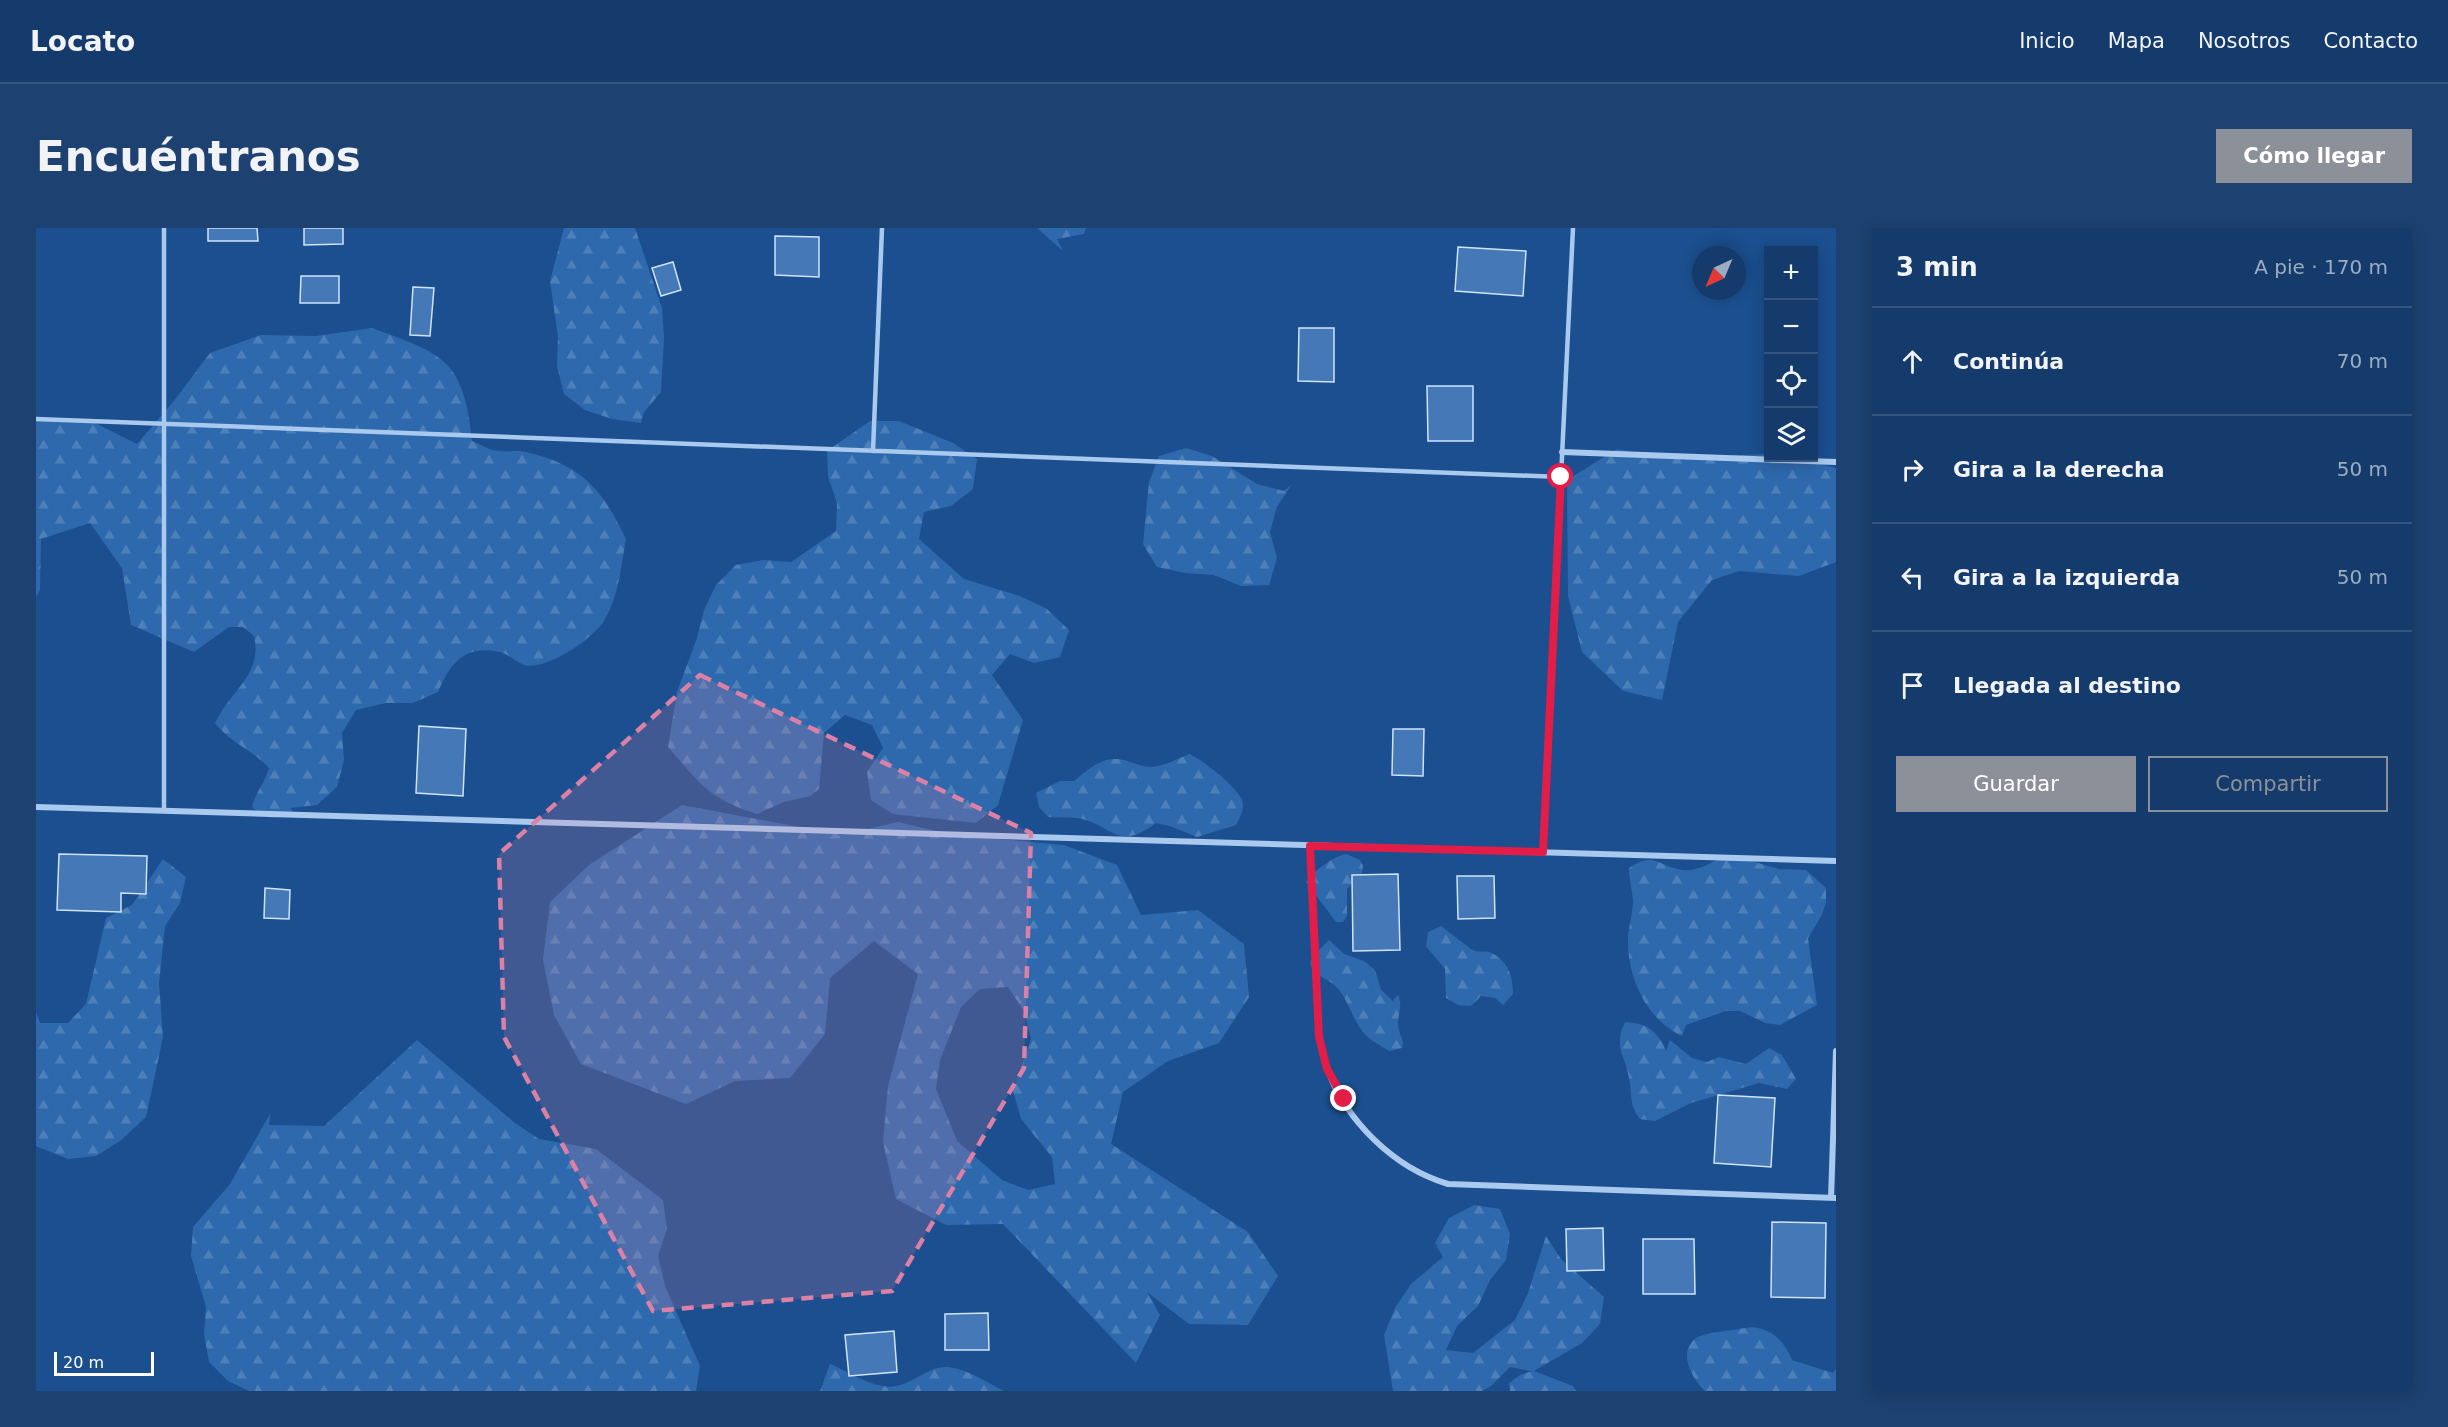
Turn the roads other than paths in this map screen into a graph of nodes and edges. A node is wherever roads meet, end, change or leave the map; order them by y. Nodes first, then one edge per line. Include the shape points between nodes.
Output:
1 (164, 228) edge
2 (882, 228) edge
3 (1573, 228) edge
4 (36, 419) edge
5 (164, 424) junction
6 (873, 451) junction
7 (1562, 452) junction
8 (1836, 462) edge
9 (1561, 477) junction
10 (36, 807) edge
11 (164, 811) junction
12 (1310, 846) junction
13 (1543, 852) junction
14 (1836, 861) edge
15 (1836, 1051) edge
16 (1833, 1198) edge

1 - 5 lane
2 - 6 lane
3 - 7 lane
4 - 5 lane
5 - 6 lane
5 - 11 lane
6 - 9 lane
7 - 8 street
7 - 9 lane
9 - 13 lane
10 - 11 street
11 - 12 street
12 - 13 street
12 - 16 street via 1319,1037 1327,1069 1368,1135 1403,1165 1426,1178 1448,1184
13 - 14 street
15 - 16 street

